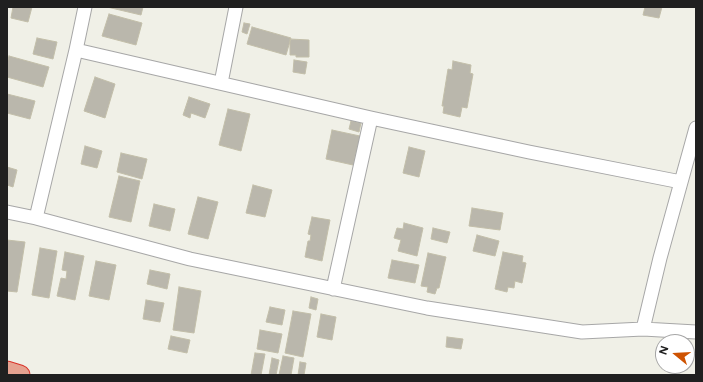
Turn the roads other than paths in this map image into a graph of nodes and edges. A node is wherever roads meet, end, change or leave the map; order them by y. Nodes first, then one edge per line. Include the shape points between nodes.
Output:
1 (85, 7) edge
2 (236, 7) edge
3 (76, 50) junction
4 (221, 83) junction
5 (371, 118) junction
6 (696, 128) edge
7 (681, 182) junction
8 (7, 212) edge
9 (36, 218) junction
10 (334, 289) junction
11 (643, 329) junction
12 (696, 332) edge
13 (7, 371) edge
14 (20, 375) edge

1 - 3 street
2 - 4 street
3 - 4 street
3 - 9 street
4 - 5 street
5 - 7 street
5 - 10 street
6 - 7 street
7 - 11 street
8 - 9 street
9 - 10 street via 190,259
10 - 11 street via 427,308 582,332
11 - 12 street
13 - 14 highway

